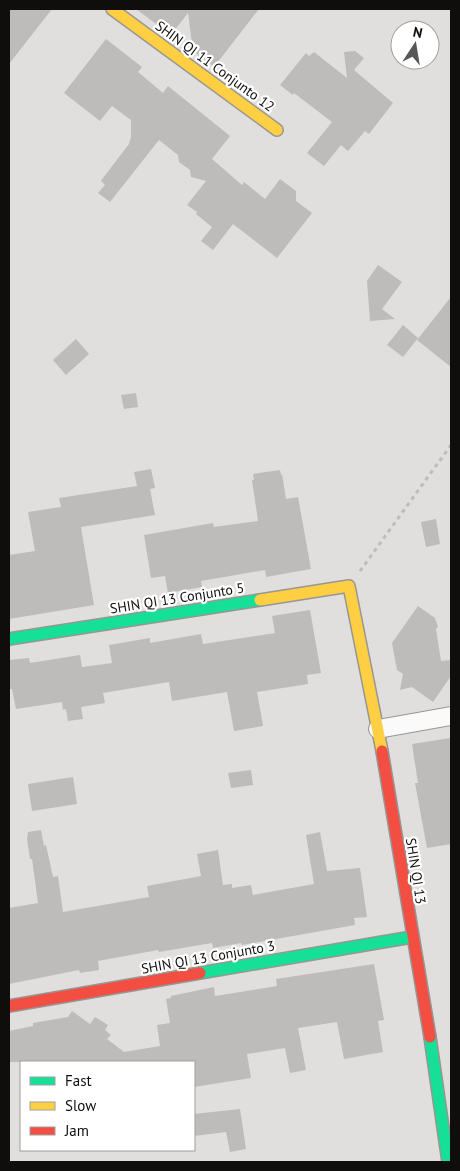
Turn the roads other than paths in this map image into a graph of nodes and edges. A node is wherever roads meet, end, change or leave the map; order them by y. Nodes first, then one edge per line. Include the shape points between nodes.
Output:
1 (112, 9) edge
2 (277, 130) dead end
3 (349, 586) joint
4 (9, 639) edge
5 (451, 716) edge
6 (378, 729) junction
7 (412, 937) junction
8 (9, 1006) edge
9 (444, 1080) edge
10 (448, 1162) edge

1 - 2 street, SHIN QI 11 Conjunto 12
3 - 4 street, SHIN QI 13 Conjunto 5
3 - 6 street, SHIN QI 13
5 - 6 street
6 - 7 street, SHIN QI 13
7 - 8 street, SHIN QI 13 Conjunto 3
7 - 9 street, SHIN QI 13
9 - 10 street, SHIN QI 13

